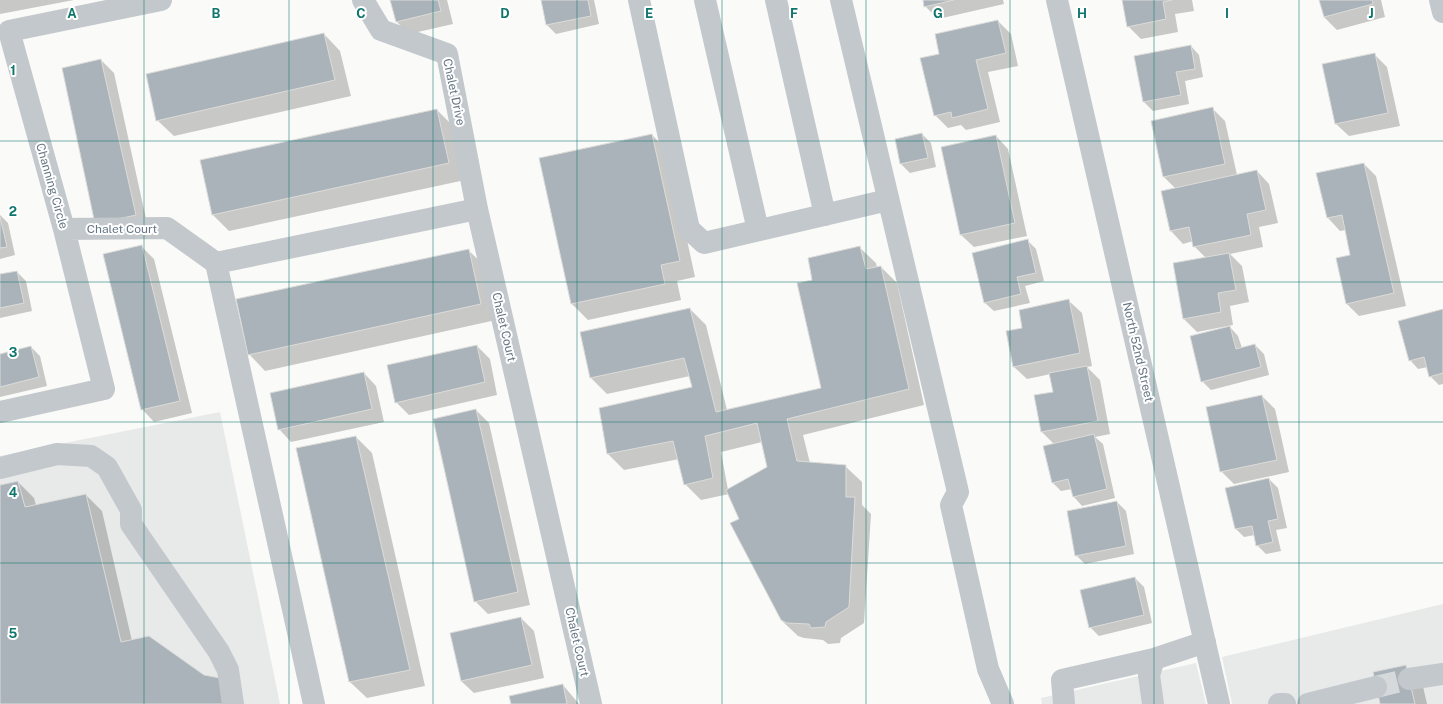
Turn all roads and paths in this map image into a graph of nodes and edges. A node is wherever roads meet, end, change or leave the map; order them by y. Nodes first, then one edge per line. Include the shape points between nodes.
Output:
1 (161, 0) edge
2 (363, 0) edge
3 (639, 0) edge
4 (705, 0) edge
5 (776, 0) edge
6 (841, 0) edge
7 (1057, 0) edge
8 (1440, 0) edge
9 (1443, 12) edge
10 (888, 200) junction
11 (477, 209) junction
12 (825, 215) junction
13 (64, 229) junction
14 (758, 230) junction
15 (216, 263) junction
16 (0, 412) edge
17 (0, 468) edge
18 (1205, 642) junction
19 (1154, 659) junction
20 (1443, 674) edge
21 (1409, 680) tunnel mouth
22 (1376, 686) tunnel mouth
23 (234, 704) edge
24 (314, 704) edge
25 (591, 704) edge
26 (1003, 704) edge
27 (1064, 704) edge
28 (1153, 704) edge
29 (1219, 704) edge
30 (1279, 704) edge
31 (1285, 704) edge
32 (1308, 704) edge

1 - 13 street, Channing Circle via 9,31
2 - 11 street, Chalet Drive via 381,30 447,54
3 - 14 street via 689,229 704,243
4 - 14 street
5 - 12 street
6 - 10 street
7 - 18 street, North 52nd Street
8 - 9 street
10 - 12 street
10 - 26 street via 958,492 951,505 969,590 988,669
11 - 15 street
11 - 25 street, Chalet Court
12 - 14 street
13 - 15 street, Chalet Court via 168,228
13 - 16 street, Channing Circle via 104,389
15 - 24 street
17 - 23 street via 57,454 91,456 107,467 131,510 131,524 219,652 228,670
18 - 19 street
18 - 29 street, North 52nd Street
19 - 27 street via 1062,680
19 - 28 street via 1149,676
20 - 21 street
22 - 32 street
30 - 31 street

